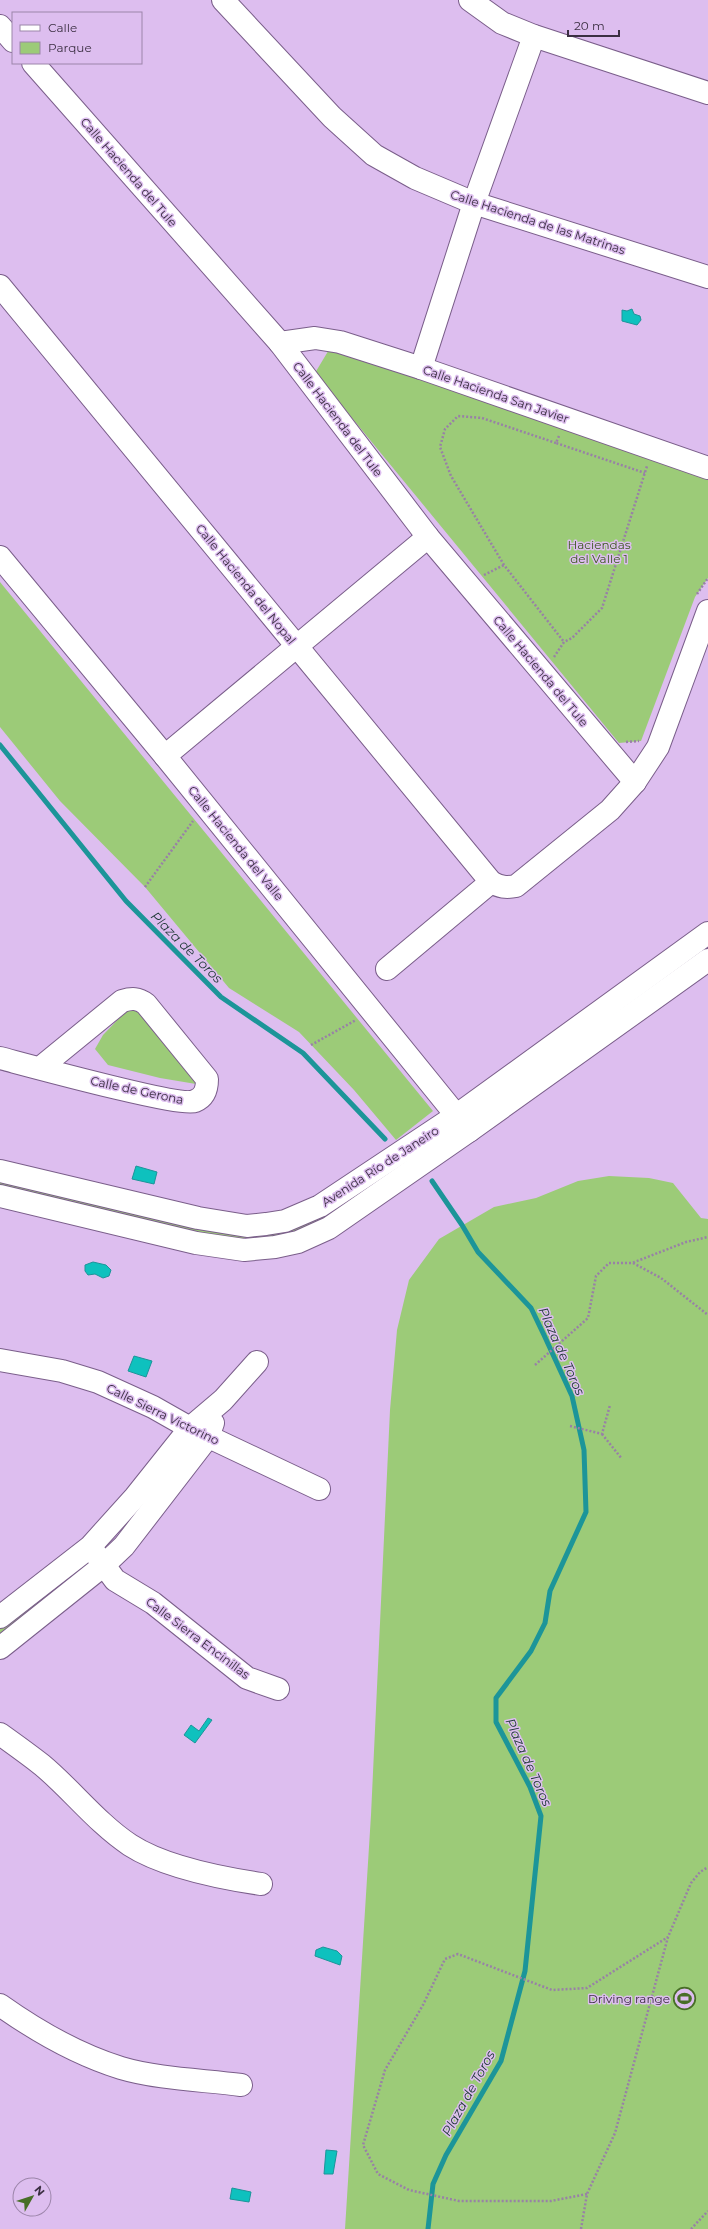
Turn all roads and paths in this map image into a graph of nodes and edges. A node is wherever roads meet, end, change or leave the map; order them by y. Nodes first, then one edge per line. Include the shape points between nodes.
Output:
1 (223, 0) edge
2 (470, 0) edge
3 (0, 26) edge
4 (534, 36) junction
5 (12, 40) edge
6 (34, 64) edge
7 (708, 93) edge
8 (474, 203) junction
9 (708, 277) edge
10 (0, 286) edge
11 (280, 343) junction
12 (422, 368) junction
13 (556, 444) dead end
14 (649, 462) dead end
15 (708, 468) edge
16 (428, 537) junction
17 (0, 557) edge
18 (708, 611) edge
19 (564, 642) junction
20 (296, 645) junction
21 (552, 661) dead end
22 (641, 741) dead end
23 (619, 743) dead end
24 (165, 756) junction
25 (635, 782) junction
26 (194, 819) dead end
27 (491, 882) junction
28 (145, 887) dead end
29 (708, 933) edge
30 (708, 960) edge
31 (387, 969) dead end
32 (358, 1019) dead end
33 (311, 1045) dead end
34 (0, 1058) edge
35 (40, 1068) junction
36 (463, 1123) junction
37 (0, 1171) edge
38 (0, 1196) edge
39 (708, 1237) edge
40 (632, 1263) junction
41 (708, 1315) edge
42 (0, 1360) edge
43 (258, 1362) dead end
44 (535, 1365) dead end
45 (610, 1405) dead end
46 (570, 1426) dead end
47 (199, 1432) junction
48 (602, 1434) junction
49 (622, 1459) dead end
50 (319, 1489) dead end
51 (90, 1547) junction
52 (104, 1565) junction
53 (0, 1617) edge
54 (0, 1648) edge
55 (278, 1689) dead end
56 (0, 1734) edge
57 (708, 1867) edge
58 (261, 1884) dead end
59 (668, 1937) junction
60 (0, 2005) edge
61 (241, 2085) dead end
62 (587, 2194) junction
63 (708, 2211) edge
64 (581, 2229) edge
65 (691, 2229) edge

1 - 8 street, Calle Hacienda de las Matrinas via 354,140 374,155 415,178
2 - 4 street via 502,23
3 - 5 street
4 - 7 street
4 - 8 street
6 - 11 street, Calle Hacienda del Tule
8 - 9 street, Calle Hacienda de las Matrinas
8 - 12 street
10 - 20 street, Calle Hacienda del Nopal
11 - 12 street, Calle Hacienda San Javier via 315,338 328,340
11 - 16 street, Calle Hacienda del Tule
12 - 15 street, Calle Hacienda San Javier
13 - 19 path via 482,418 458,416 445,429 440,447 451,476 504,564
14 - 19 path via 602,608 572,638
16 - 20 street
16 - 25 street, Calle Hacienda del Tule
17 - 24 street, Calle Hacienda del Valle
18 - 25 street via 658,747
19 - 21 path
20 - 24 street
20 - 27 street, Calle Hacienda del Nopal
22 - 23 path
24 - 36 street, Calle Hacienda del Valle
25 - 27 street via 610,810 516,886 499,887
26 - 28 path
27 - 31 street
29 - 36 street, Avenida Río de Janeiro
30 - 36 street, Avenida Río de Janeiro
32 - 33 path
34 - 35 street, Calle de Gerona
35 - 35 street, Calle de Gerona via 122,1001 132,998 140,999 146,1004 207,1079 207,1087 206,1092 198,1099 184,1102
36 - 37 street, Avenida Río de Janeiro via 320,1206 285,1221 247,1226 198,1218
36 - 38 street, Avenida Río de Janeiro via 329,1228 298,1242 275,1247 244,1250 196,1243
39 - 40 path via 686,1242
40 - 41 path via 661,1278
40 - 44 path via 609,1263 601,1269 596,1276 588,1318
42 - 47 street, Calle Sierra Victorino via 62,1371 98,1382
43 - 47 street via 223,1400
45 - 48 path
46 - 48 path
47 - 50 street, Calle Sierra Victorino
47 - 51 street
47 - 52 street via 124,1546
48 - 49 path
51 - 52 street, Calle Sierra Encinillas
51 - 53 street
52 - 54 street
52 - 55 street, Calle Sierra Encinillas via 115,1580 153,1603 247,1678
56 - 58 street via 42,1765 98,1819 130,1845 162,1860 213,1875
57 - 59 path via 691,1883
59 - 62 path via 615,2133
59 - 62 path via 587,1988 552,1990 458,1954 445,1959 423,2005 385,2070 363,2145 378,2174 409,2190 459,2201 551,2201
60 - 61 street via 38,2032 84,2054 122,2068
62 - 64 path
63 - 65 path

